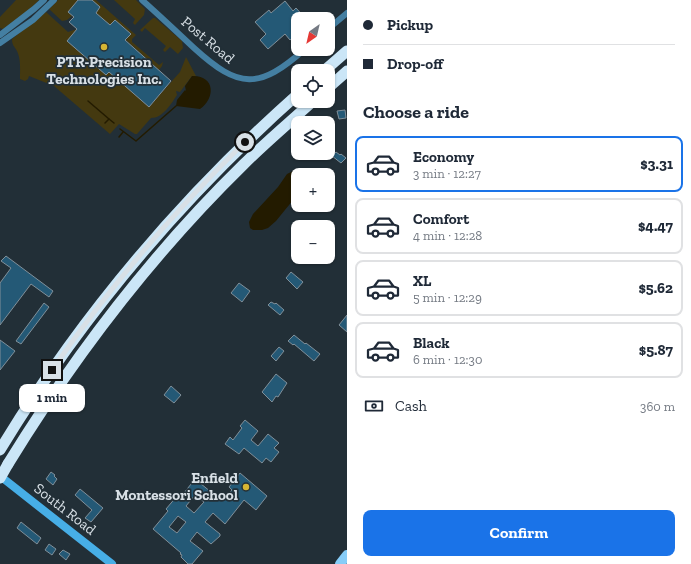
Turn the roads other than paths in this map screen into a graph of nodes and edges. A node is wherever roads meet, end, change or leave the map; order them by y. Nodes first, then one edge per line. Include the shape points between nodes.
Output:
1 (44, 0) edge
2 (54, 0) edge
3 (142, 0) edge
4 (347, 13) edge
5 (335, 23) edge
6 (1, 38) edge
7 (346, 52) edge
8 (297, 56) edge
9 (332, 64) edge
10 (347, 71) edge
11 (335, 82) edge
12 (291, 100) edge
13 (305, 108) edge
14 (0, 450) edge
15 (0, 477) edge
16 (347, 555) edge
17 (112, 564) edge
18 (340, 564) edge

1 - 6 street
2 - 6 street via 33,20
3 - 8 street, Post Road via 213,64 231,76 240,79 269,75
4 - 5 street
7 - 9 highway
10 - 11 highway
12 - 14 highway via 219,168 132,263 62,354
13 - 15 highway, bridge via 228,180 144,272 70,370
15 - 17 main road, South Road
16 - 18 main road

